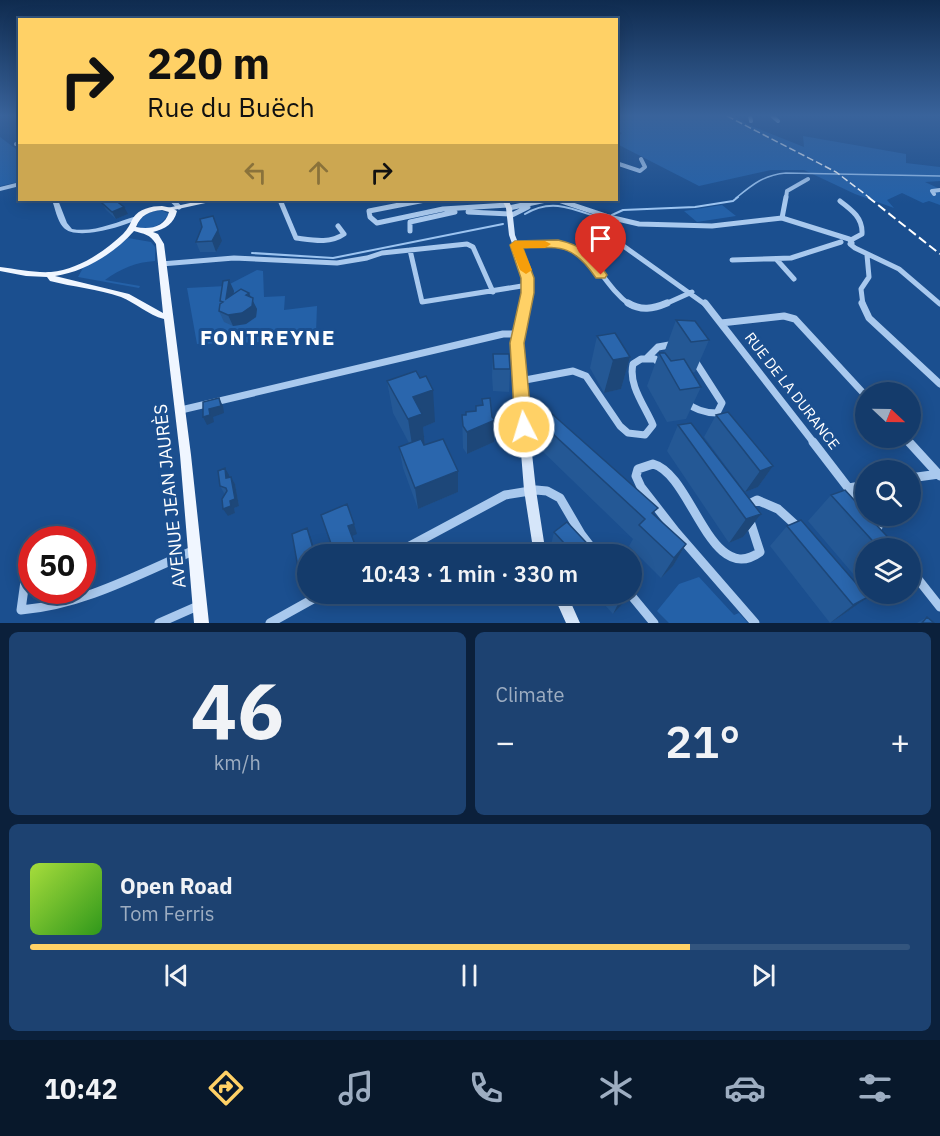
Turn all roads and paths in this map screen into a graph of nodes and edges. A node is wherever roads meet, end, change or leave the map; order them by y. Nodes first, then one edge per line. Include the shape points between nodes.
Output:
1 (641, 159) dead end
2 (618, 164) edge
3 (808, 179) dead end
4 (18, 184) edge
5 (0, 189) edge
6 (940, 190) edge
7 (934, 194) dead end
8 (55, 201) edge
9 (154, 201) edge
10 (161, 201) edge
11 (173, 201) edge
12 (206, 201) edge
13 (280, 201) edge
14 (420, 201) edge
15 (542, 201) edge
16 (566, 201) edge
17 (840, 201) dead end
18 (194, 204) junction
19 (179, 207) junction
20 (508, 208) edge
21 (150, 210) junction
22 (170, 210) junction
23 (137, 218) junction
24 (782, 218) junction
25 (115, 224) junction
26 (163, 226) junction
27 (338, 226) dead end
28 (133, 227) junction
29 (145, 231) junction
30 (410, 231) dead end
31 (841, 240) junction
32 (118, 242) junction
33 (850, 242) junction
34 (515, 245) junction
35 (622, 245) dead end
36 (410, 250) junction
37 (867, 255) junction
38 (732, 260) dead end
39 (777, 260) junction
40 (164, 263) junction
41 (0, 269) edge
42 (50, 275) junction
43 (794, 279) dead end
44 (528, 285) junction
45 (493, 292) junction
46 (692, 292) junction
47 (940, 304) edge
48 (167, 317) junction
49 (721, 323) junction
50 (519, 334) junction
51 (686, 348) edge
52 (692, 357) edge
53 (647, 358) junction
54 (175, 364) junction
55 (667, 375) edge
56 (520, 381) junction
57 (855, 384) edge
58 (940, 384) edge
59 (680, 394) edge
60 (181, 410) junction
61 (914, 448) edge
62 (939, 475) edge
63 (921, 477) edge
64 (855, 487) edge
65 (849, 488) junction
66 (530, 490) junction
67 (855, 496) edge
68 (878, 526) edge
69 (800, 529) edge
70 (882, 532) edge
71 (414, 544) edge
72 (538, 544) edge
73 (589, 544) edge
74 (196, 550) junction
75 (921, 583) edge
76 (96, 591) edge
77 (22, 604) edge
78 (58, 604) edge
79 (304, 604) edge
80 (564, 604) edge
81 (638, 604) edge
82 (201, 605) junction
83 (940, 607) edge
84 (159, 623) edge
85 (202, 623) edge
86 (270, 623) edge
87 (573, 623) edge
88 (654, 623) edge
89 (755, 623) edge

1 - 2 street via 645,167 640,171
3 - 24 street via 787,191
4 - 5 street
6 - 7 street via 932,190
8 - 25 street via 65,227 73,232
9 - 21 main road
10 - 22 main road
11 - 19 street
12 - 18 main road
13 - 27 street via 296,238 338,239 344,234
14 - 20 street via 369,211 370,217 377,223 443,209
15 - 20 street
16 - 24 street via 614,219 648,225 712,226
17 - 33 street via 862,222 862,234
18 - 19 main road
18 - 22 main road
19 - 22 main road
20 - 30 street via 410,222
20 - 34 main road
21 - 22 main road
21 - 23 main road
22 - 26 main road
23 - 25 street
23 - 28 main road
24 - 31 street via 819,228
25 - 28 street
26 - 29 main road
26 - 40 main road, AVENUE JEAN JAURÈS
28 - 29 main road
28 - 32 main road
29 - 32 main road
29 - 40 main road, AVENUE JEAN JAURÈS via 157,238
31 - 33 street
31 - 39 street via 801,256
32 - 42 main road via 79,267
33 - 37 street
34 - 44 main road via 526,268
34 - 46 street via 558,244 577,250 588,256 614,293 635,308 657,309
35 - 46 street, RUE DE LA DURANCE
36 - 40 street via 344,263 256,258
36 - 45 street via 471,245
36 - 45 street via 423,302 431,304
37 - 47 street via 907,275
37 - 58 street via 869,277 861,288 869,318
38 - 39 street
39 - 43 street
40 - 48 main road, AVENUE JEAN JAURÈS
40 - 54 main road, AVENUE JEAN JAURÈS via 176,341
41 - 42 main road
42 - 48 main road via 53,279 127,297
44 - 45 street
44 - 50 main road
46 - 49 street, RUE DE LA DURANCE
48 - 54 main road, AVENUE JEAN JAURÈS
49 - 57 street via 784,316 795,319
49 - 65 street, RUE DE LA DURANCE
50 - 56 main road
50 - 60 street via 503,334
51 - 53 street via 677,344 658,347
52 - 59 street via 722,403 717,413 697,411
53 - 55 street via 655,359
53 - 56 street via 634,363 631,375 653,425 645,435 628,433 620,426 580,373
54 - 60 main road, AVENUE JEAN JAURÈS
56 - 66 main road
60 - 74 main road, AVENUE JEAN JAURÈS
61 - 62 street
62 - 63 street
64 - 65 street
65 - 67 street, RUE DE LA DURANCE
66 - 71 street via 506,495
66 - 72 main road
66 - 73 street via 547,491 560,498
68 - 70 street
69 - 89 street via 778,509 757,500 749,504 748,515 760,552 743,562 730,559 719,549 667,471 647,464 638,469 636,476 641,487
74 - 76 street
74 - 82 main road, AVENUE JEAN JAURÈS
75 - 83 street
77 - 78 street via 21,610
79 - 86 street
80 - 87 main road
81 - 88 street
82 - 84 street
82 - 85 main road, AVENUE JEAN JAURÈS

